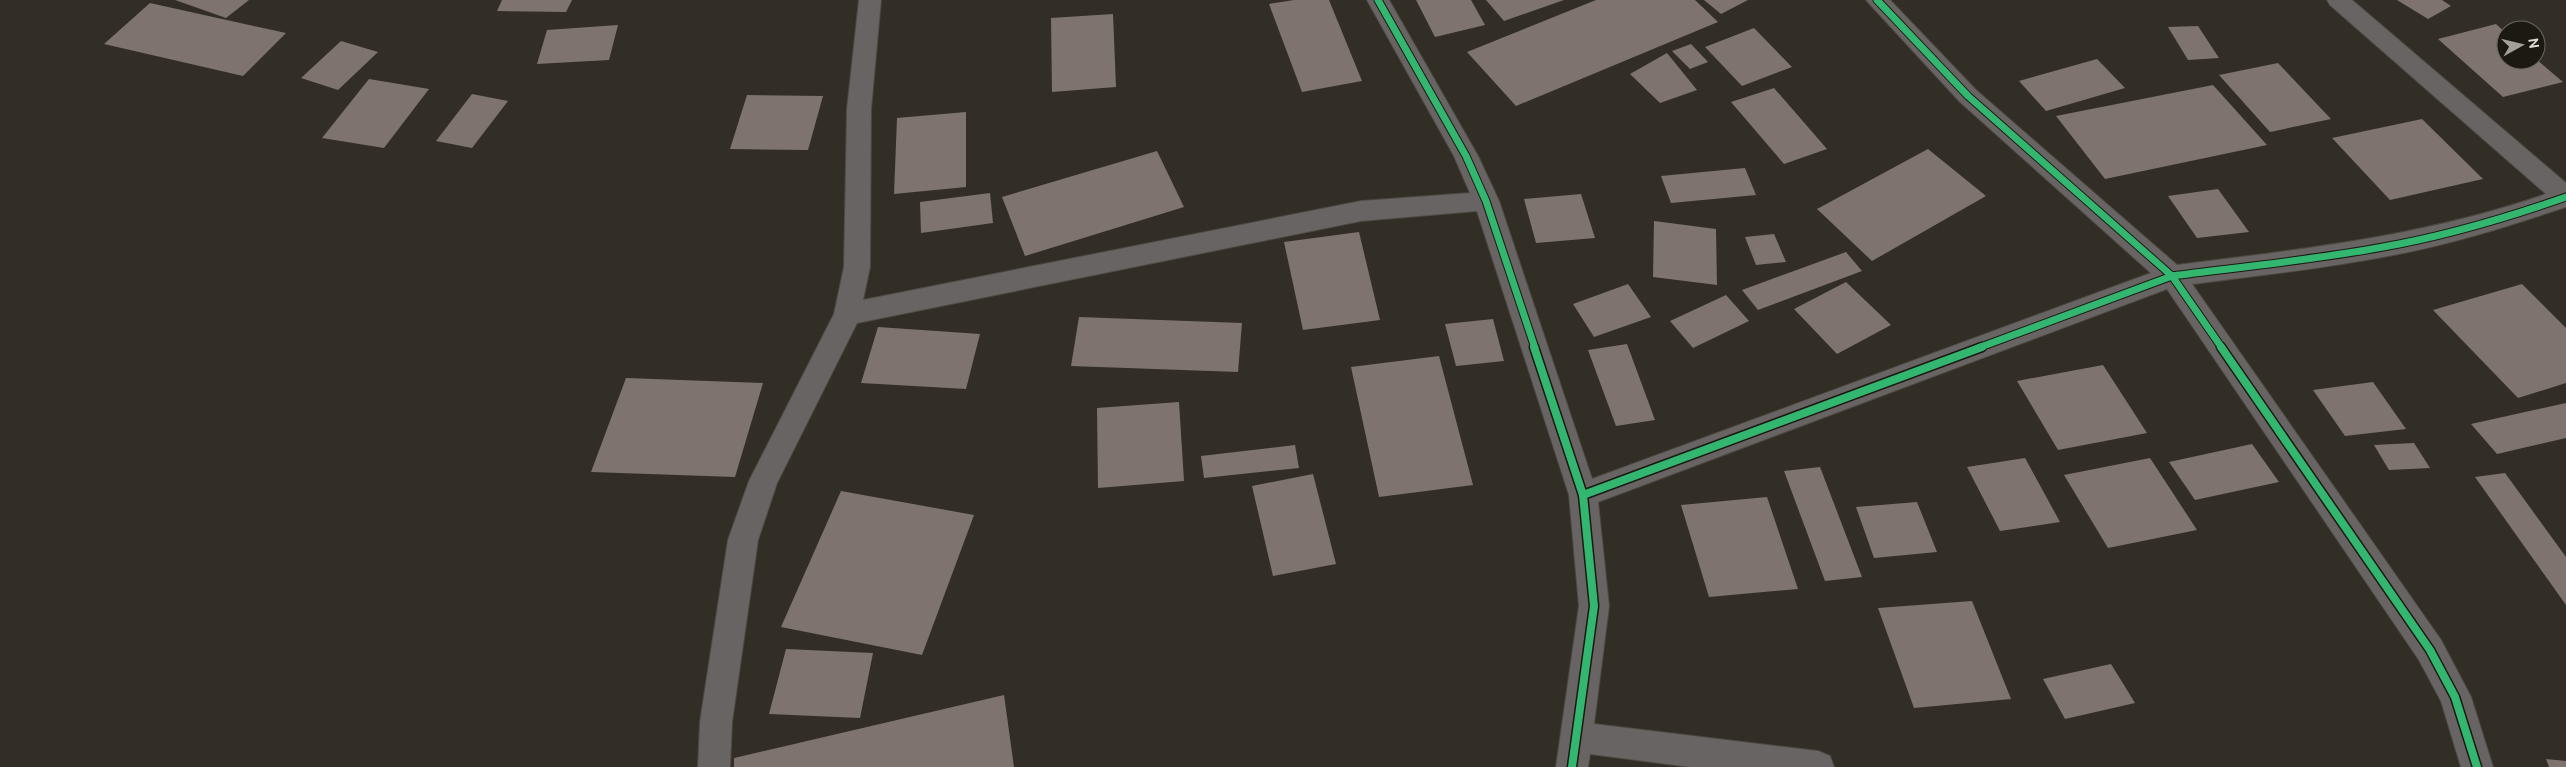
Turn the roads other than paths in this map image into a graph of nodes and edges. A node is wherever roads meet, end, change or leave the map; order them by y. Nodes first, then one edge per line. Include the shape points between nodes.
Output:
1 (870, 0) edge
2 (1378, 0) edge
3 (1877, 0) edge
4 (2338, 0) edge
5 (1486, 201) junction
6 (2172, 276) junction
7 (847, 314) junction
8 (1583, 495) junction
9 (1574, 752) edge
10 (714, 767) edge
11 (1818, 767) edge
12 (2477, 767) edge

1 - 7 street via 858,109 857,267
2 - 5 street via 1466,156
3 - 6 street via 1968,96
4 - 6 street via 2566,198 2448,233 2394,245
5 - 7 street via 1361,211
5 - 8 street
6 - 8 street
6 - 12 street via 2430,650 2455,697
7 - 10 street via 762,481 743,540 716,722
8 - 9 street via 1594,606
9 - 11 street

